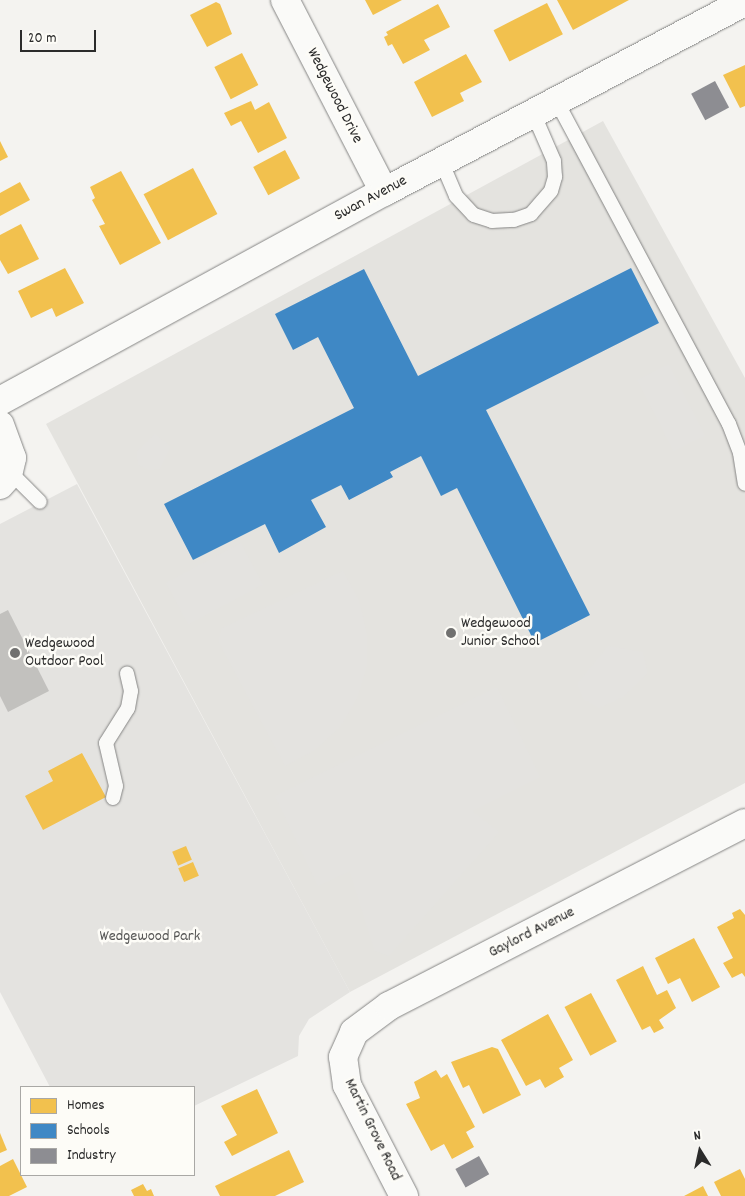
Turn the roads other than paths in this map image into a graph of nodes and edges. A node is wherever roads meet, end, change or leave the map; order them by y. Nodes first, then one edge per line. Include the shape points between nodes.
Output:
1 (285, 0) edge
2 (745, 2) edge
3 (545, 109) junction
4 (442, 163) junction
5 (384, 192) junction
6 (0, 401) edge
7 (0, 425) edge
8 (5, 478) edge
9 (745, 484) edge
10 (40, 502) dead end
11 (127, 673) dead end
12 (112, 798) dead end
13 (745, 823) edge
14 (343, 1064) joint
15 (395, 1193) edge

1 - 5 street, Wedgewood Drive
2 - 3 street, Swan Avenue
3 - 4 street, Swan Avenue
3 - 4 lane via 555,176 551,191 531,214 514,220 492,221 474,215 456,196
3 - 9 lane via 729,424 740,453
4 - 5 street, Swan Avenue
5 - 6 street, Swan Avenue
7 - 8 street via 9,445
8 - 10 lane
11 - 12 lane via 131,691 128,708 106,743 116,786
13 - 14 street, Gaylord Avenue via 390,1006 354,1032 347,1044
14 - 15 street, Martin Grove Road via 347,1085

